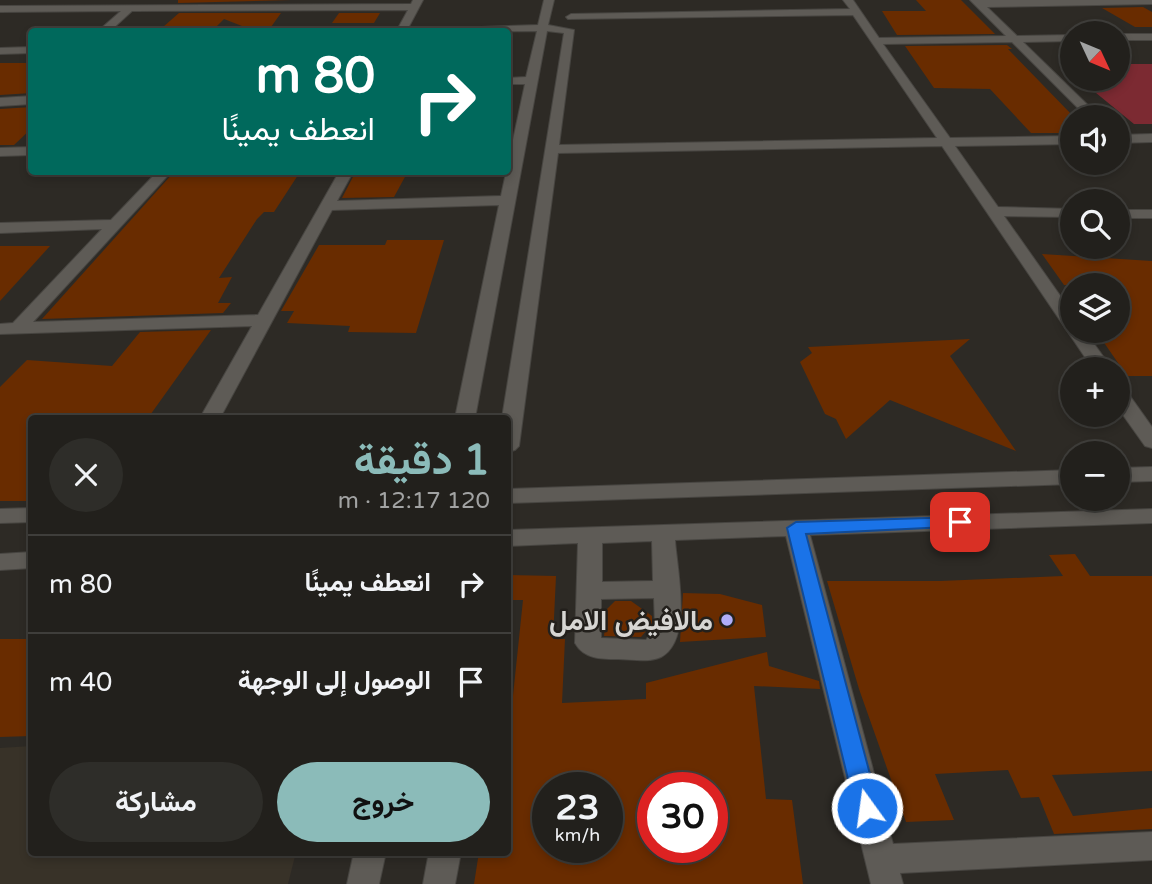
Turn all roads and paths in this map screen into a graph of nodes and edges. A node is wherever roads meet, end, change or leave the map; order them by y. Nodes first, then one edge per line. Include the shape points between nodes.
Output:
1 (18, 0) edge
2 (549, 0) edge
3 (1152, 1) edge
4 (977, 2) edge
5 (288, 4) edge
6 (416, 4) edge
7 (852, 6) edge
8 (2, 9) edge
9 (129, 9) junction
10 (571, 18) junction
11 (107, 28) edge
12 (403, 28) edge
13 (511, 32) edge
14 (543, 32) junction
15 (511, 36) edge
16 (1130, 37) edge
17 (1152, 37) edge
18 (1060, 38) edge
19 (1015, 39) junction
20 (877, 41) junction
21 (28, 43) edge
22 (0, 44) edge
23 (28, 50) edge
24 (0, 51) edge
25 (531, 80) junction
26 (511, 81) edge
27 (28, 100) edge
28 (0, 102) edge
29 (1082, 105) edge
30 (1152, 138) edge
31 (1130, 139) edge
32 (1060, 140) edge
33 (946, 142) junction
34 (551, 149) junction
35 (28, 151) edge
36 (0, 152) edge
37 (161, 175) edge
38 (344, 175) edge
39 (509, 200) junction
40 (328, 206) junction
41 (994, 211) junction
42 (1060, 213) edge
43 (1130, 214) edge
44 (1152, 215) edge
45 (115, 224) junction
46 (0, 228) edge
47 (1060, 308) edge
48 (263, 320) junction
49 (9, 329) edge
50 (1130, 410) edge
51 (212, 415) edge
52 (466, 415) edge
53 (511, 425) edge
54 (1152, 442) edge
55 (1152, 474) edge
56 (1130, 475) edge
57 (1060, 477) edge
58 (511, 496) edge
59 (28, 515) edge
60 (0, 516) edge
61 (1152, 516) edge
62 (796, 528) junction
63 (663, 533) junction
64 (590, 536) junction
65 (511, 538) edge
66 (28, 560) edge
67 (0, 562) edge
68 (666, 589) junction
69 (588, 591) junction
70 (1152, 846) edge
71 (369, 856) edge
72 (443, 856) edge
73 (883, 871) edge
74 (363, 884) edge
75 (439, 884) edge

1 - 8 street
2 - 14 street
3 - 4 street
4 - 19 street
5 - 6 street
5 - 9 street
6 - 12 street
7 - 10 street
7 - 20 street
8 - 9 street
9 - 11 street
10 - 14 street
10 - 34 street
13 - 14 street
14 - 15 street
14 - 25 street
16 - 17 street
18 - 19 street
19 - 20 street
19 - 29 street
20 - 33 street
21 - 22 street
23 - 24 street
25 - 26 street
25 - 39 street
27 - 28 street
30 - 31 street
32 - 33 street
33 - 34 street
33 - 41 street
34 - 53 street
35 - 36 street
37 - 45 street
38 - 40 street
39 - 40 street
39 - 52 street
40 - 48 street
41 - 42 street
41 - 47 street
43 - 44 street
45 - 46 street
45 - 49 street
48 - 49 street
48 - 51 street
50 - 54 street
55 - 56 street
57 - 58 street
59 - 60 street
61 - 62 street
62 - 63 street
62 - 73 street
63 - 64 street
63 - 68 street
64 - 65 street
64 - 69 street
66 - 67 street
68 - 69 street
68 - 69 street via 668,627 652,650 599,649 587,643
70 - 73 street
71 - 74 street
72 - 75 street

